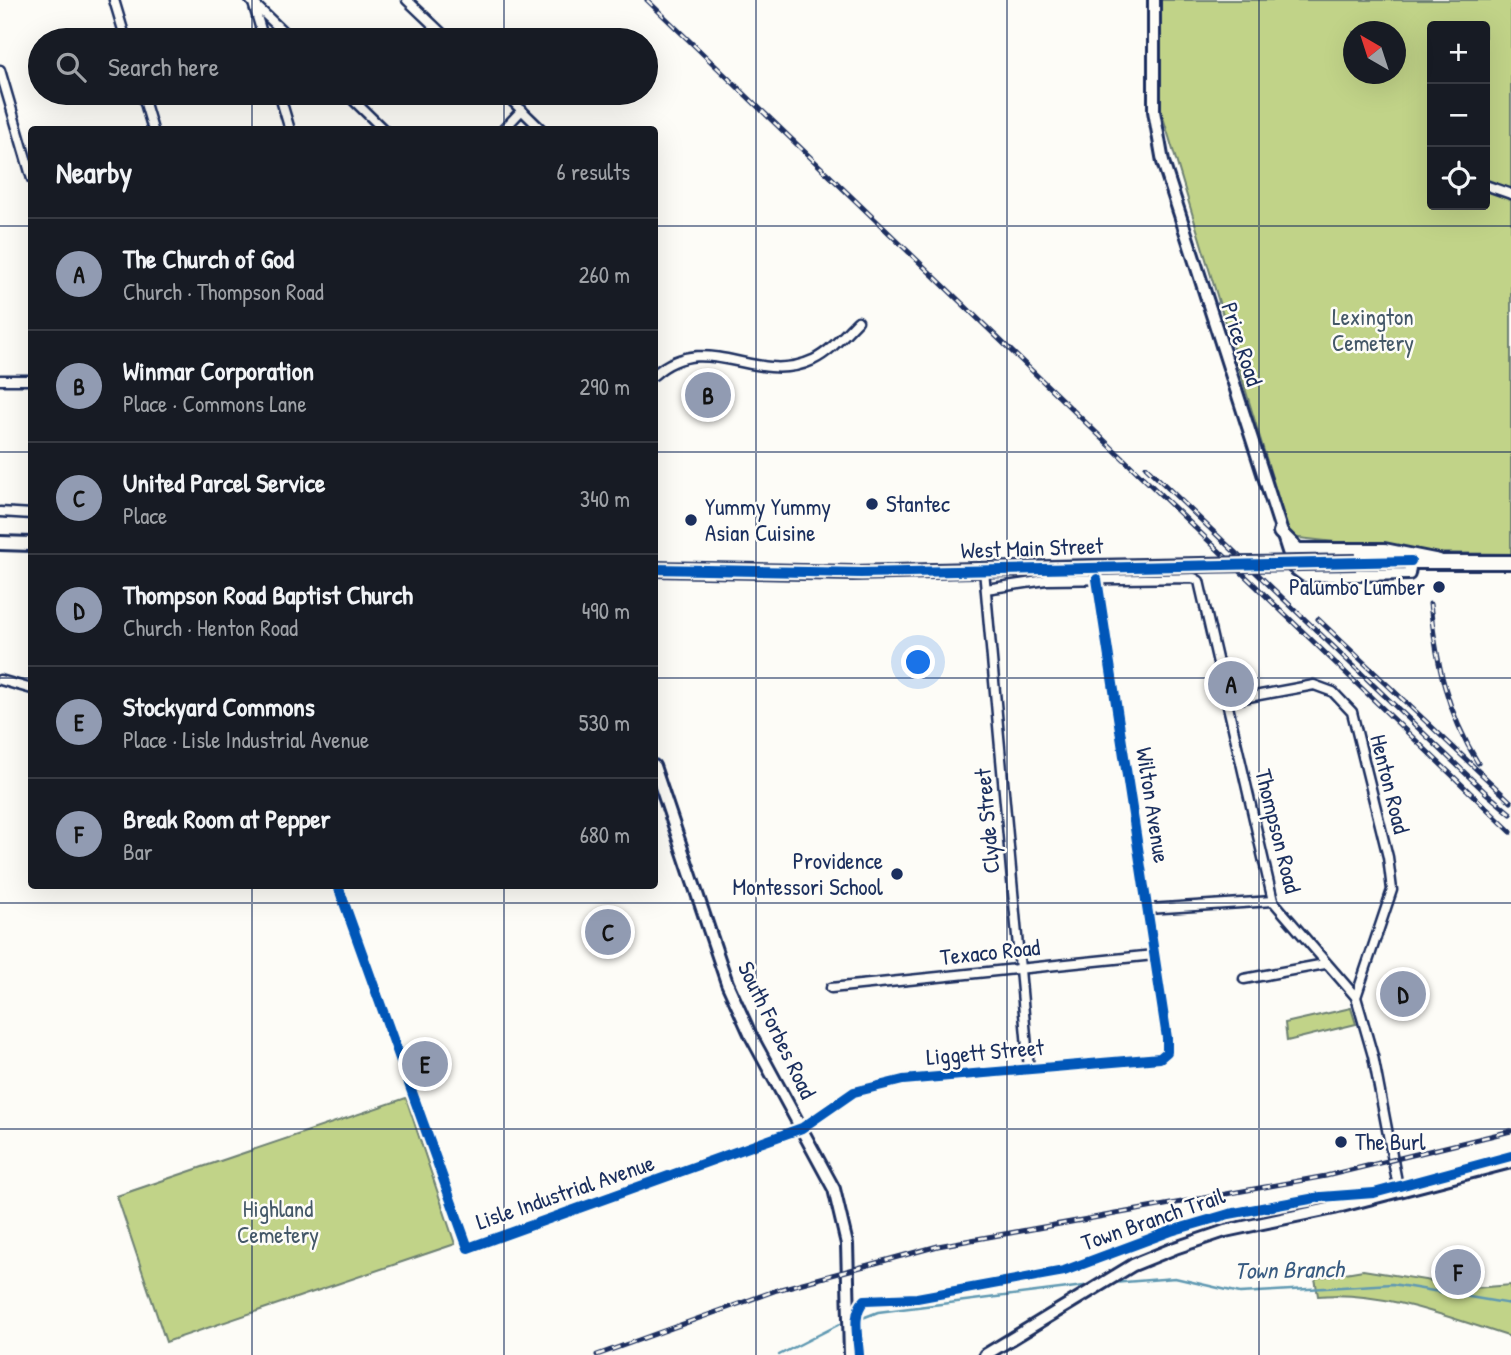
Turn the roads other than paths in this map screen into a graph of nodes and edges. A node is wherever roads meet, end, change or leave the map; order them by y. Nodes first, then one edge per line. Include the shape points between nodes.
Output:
1 (114, 0) edge
2 (407, 0) edge
3 (1154, 0) edge
4 (251, 1) edge
5 (122, 28) edge
6 (260, 28) edge
7 (279, 28) edge
8 (436, 28) edge
9 (0, 71) edge
10 (146, 105) edge
11 (283, 105) edge
12 (358, 105) edge
13 (517, 105) edge
14 (522, 110) junction
15 (152, 126) edge
16 (289, 126) edge
17 (380, 126) edge
18 (507, 126) edge
19 (538, 126) edge
20 (28, 166) edge
21 (1490, 186) edge
22 (1511, 194) edge
23 (858, 321) dead end
24 (658, 372) edge
25 (0, 380) edge
26 (28, 380) edge
27 (0, 512) edge
28 (28, 514) edge
29 (1280, 532) junction
30 (0, 543) edge
31 (28, 544) edge
32 (1411, 561) junction
33 (1438, 561) junction
34 (1511, 562) edge
35 (658, 569) edge
36 (984, 570) junction
37 (1094, 573) junction
38 (985, 589) junction
39 (0, 680) edge
40 (28, 688) edge
41 (1227, 701) junction
42 (658, 778) edge
43 (339, 889) edge
44 (1273, 901) junction
45 (1149, 909) junction
46 (1154, 955) junction
47 (1325, 964) junction
48 (1019, 968) junction
49 (1244, 979) dead end
50 (831, 988) dead end
51 (1356, 997) junction
52 (1167, 1038) joint
53 (1029, 1069) junction
54 (802, 1128) junction
55 (1511, 1163) edge
56 (1399, 1192) junction
57 (850, 1355) edge
58 (985, 1355) edge

1 - 5 street
2 - 8 street
3 - 29 main road, Price Road via 1154,111 1163,162
4 - 6 street
4 - 7 street
9 - 20 street
10 - 15 street
11 - 16 street
12 - 17 street
13 - 14 street
14 - 18 street
14 - 19 street
21 - 22 street
23 - 24 street via 831,348 798,364 764,368 700,354 682,356
25 - 26 street
27 - 28 street
29 - 32 main road, Price Road via 1293,567 1305,576 1403,575 1412,570
29 - 33 main road via 1289,545 1305,551 1384,550
30 - 31 main road
32 - 33 main road, West Main Street
32 - 37 main road, West Main Street, bridge
33 - 34 main road, West Main Street
35 - 36 main road, West Main Street
36 - 37 main road, West Main Street
36 - 38 street, Clyde Street
37 - 38 street
37 - 41 street, Thompson Road via 1194,578 1201,585
37 - 45 street, Wilton Avenue
38 - 48 street, Clyde Street
39 - 40 street
41 - 44 street, Thompson Road
41 - 51 street, Henton Road via 1314,685 1333,692 1352,712 1392,890
42 - 54 main road, South Forbes Road via 727,983
43 - 54 street, Lisle Industrial Avenue via 468,1248
44 - 45 street
44 - 47 street, Thompson Road
45 - 46 street, Wilton Avenue
46 - 48 street, Texaco Road
46 - 52 street, Wilton Avenue
47 - 49 street
47 - 51 street, Thompson Road
48 - 50 street, Texaco Road
48 - 53 street, Clyde Street
51 - 56 street, Thompson Road via 1373,1056
52 - 53 street, Liggett Street via 1167,1052 1154,1059
53 - 54 street, Liggett Street via 869,1086
54 - 57 main road, South Forbes Road via 834,1189 844,1225
55 - 56 main road
56 - 58 main road via 1225,1231 1133,1265

